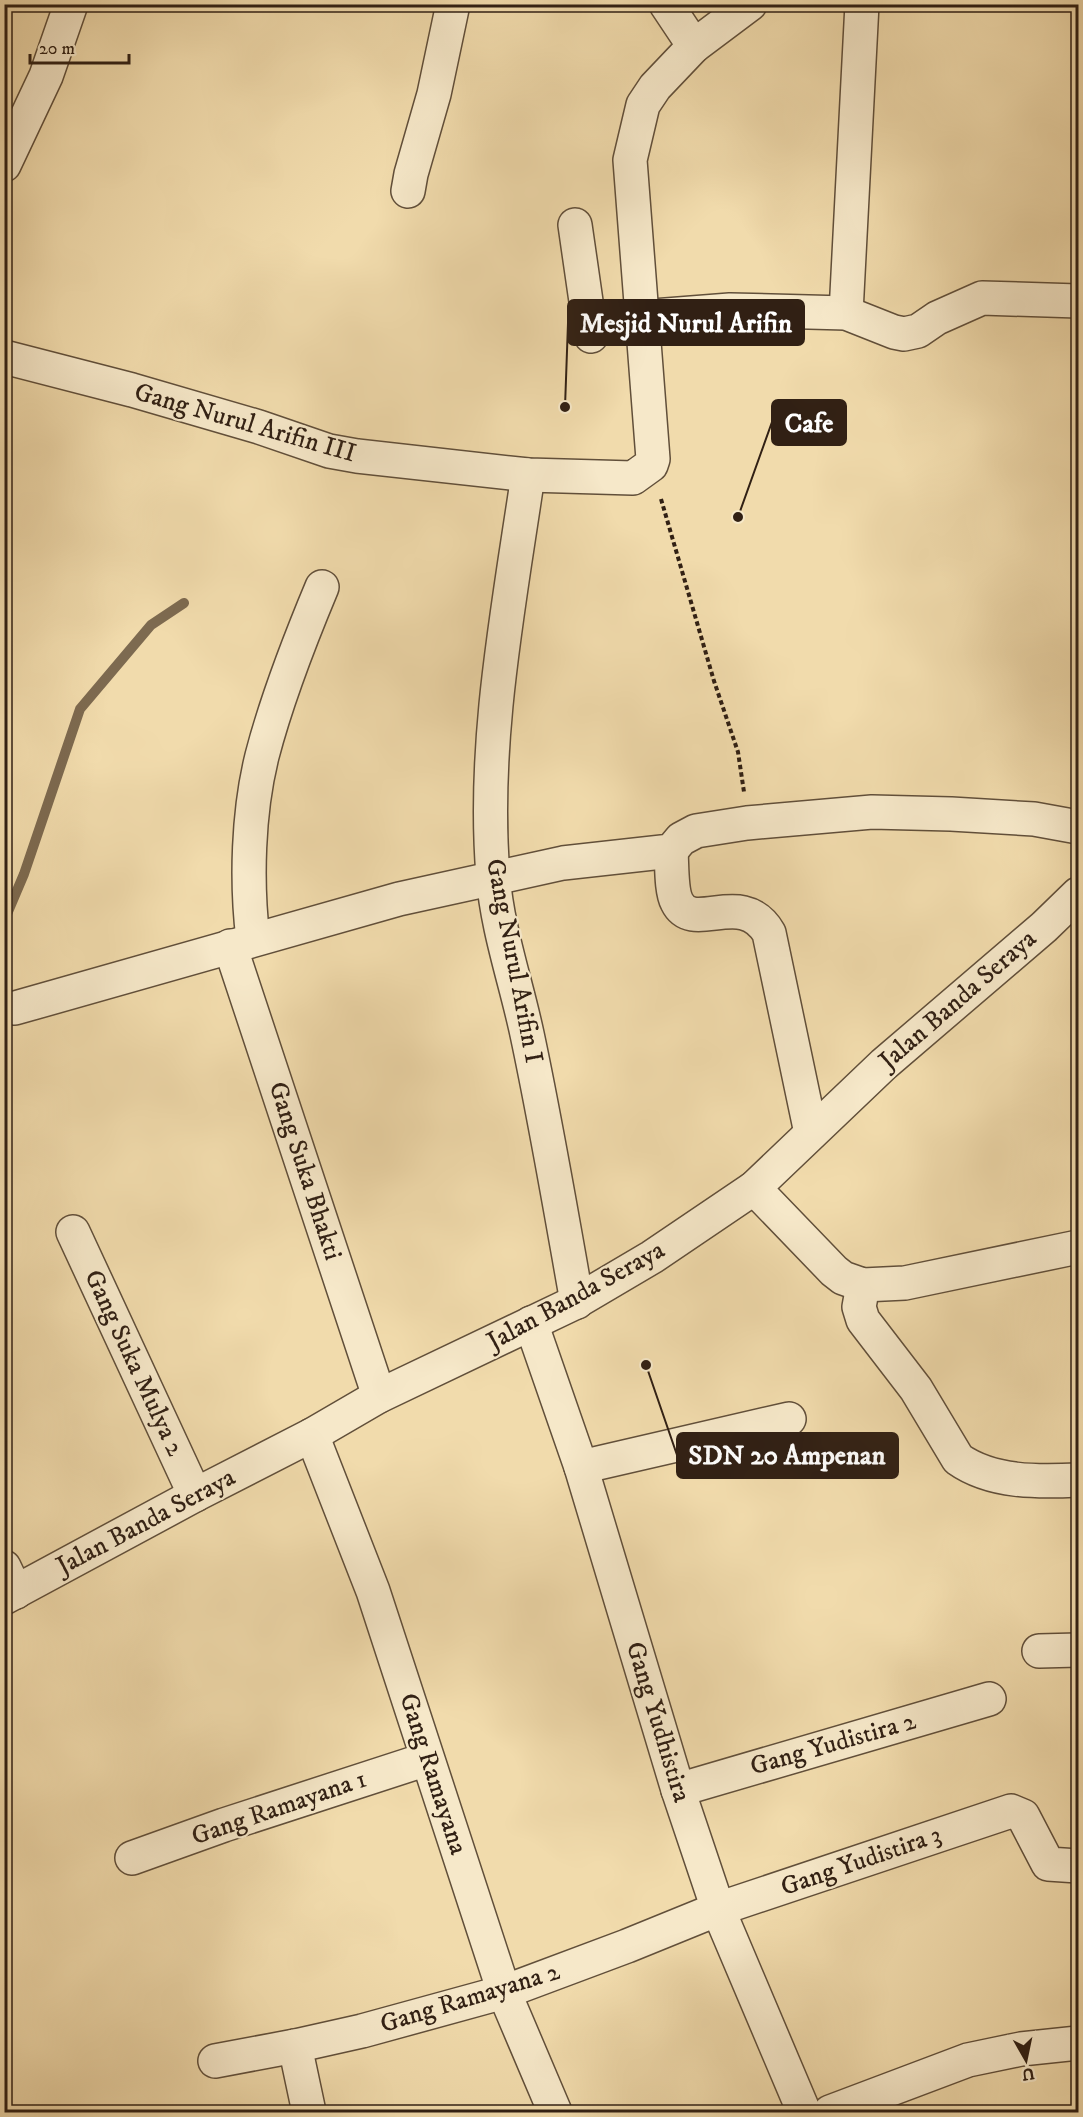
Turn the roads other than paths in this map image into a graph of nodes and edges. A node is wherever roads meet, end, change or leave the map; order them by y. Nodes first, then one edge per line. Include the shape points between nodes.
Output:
1 (70, 4) edge
2 (453, 4) edge
3 (666, 4) edge
4 (750, 4) edge
5 (862, 4) edge
6 (694, 46) junction
7 (4, 165) edge
8 (408, 190) dead end
9 (575, 225) dead end
10 (1078, 301) edge
11 (846, 313) junction
12 (642, 316) junction
13 (4, 357) edge
14 (528, 475) junction
15 (322, 587) dead end
16 (1078, 827) edge
17 (671, 851) junction
18 (493, 877) junction
19 (1078, 894) edge
20 (242, 943) junction
21 (15, 1008) dead end
22 (811, 1132) junction
23 (754, 1188) junction
24 (73, 1232) dead end
25 (1078, 1247) edge
26 (863, 1285) junction
27 (577, 1302) junction
28 (531, 1323) junction
29 (379, 1396) junction
30 (789, 1419) dead end
31 (312, 1435) junction
32 (581, 1467) junction
33 (1078, 1480) edge
34 (195, 1494) junction
35 (8, 1585) edge
36 (1078, 1650) edge
37 (1039, 1651) dead end
38 (989, 1699) dead end
39 (427, 1759) junction
40 (678, 1790) junction
41 (132, 1858) dead end
42 (1078, 1866) edge
43 (718, 1909) junction
44 (504, 1992) junction
45 (1078, 2043) edge
46 (295, 2046) junction
47 (214, 2061) dead end
48 (309, 2112) edge
49 (555, 2112) edge
50 (804, 2112) edge
51 (830, 2112) edge

1 - 7 street via 46,76
2 - 8 street
3 - 6 street
4 - 6 street
5 - 11 street
6 - 12 street via 649,96 634,135 630,160
9 - 12 street via 590,329
10 - 11 street via 982,298 918,331 904,334
11 - 12 street via 730,310
12 - 14 street, Gang Nurul Arifin III via 651,465 633,478
13 - 14 street, Gang Nurul Arifin III via 153,396 328,451
14 - 18 street, Gang Nurul Arifin I via 492,753
15 - 20 street, Gang Suka Bhakti via 262,758 251,825
16 - 17 street via 1034,819 872,812 747,822 690,833
17 - 18 street via 563,863
17 - 22 street via 675,898 682,909 697,915 744,912 759,919 769,933
18 - 20 street
18 - 27 street, Gang Nurul Arifin I via 540,1092
19 - 22 street, Jalan Banda Seraya
20 - 21 street
20 - 29 street, Gang Suka Bhakti
22 - 23 street, Jalan Banda Seraya
23 - 26 street via 834,1271
23 - 27 street, Jalan Banda Seraya
24 - 34 street, Gang Suka Mulya 2
25 - 26 street via 905,1283
26 - 33 street via 859,1307 863,1320 916,1389 958,1459 968,1466 1021,1481
27 - 28 street, Jalan Banda Seraya
28 - 29 street, Jalan Banda Seraya
28 - 32 street, Gang Yudhistira
29 - 31 street, Jalan Banda Seraya
30 - 32 street
31 - 34 street, Jalan Banda Seraya
31 - 39 street, Gang Ramayana via 373,1591
32 - 40 street, Gang Yudhistira
34 - 35 street, Jalan Banda Seraya
36 - 37 street
38 - 40 street, Gang Yudistira 2
39 - 41 street, Gang Ramayana 1
39 - 44 street, Gang Ramayana
40 - 43 street, Gang Yudhistira
42 - 43 street, Gang Yudistira 3 via 1048,1864 1023,1816 1011,1810
43 - 44 street, Gang Ramayana 2
43 - 50 street, Gang Yudhistira
44 - 46 street, Gang Ramayana 2
44 - 49 street, Gang Ramayana
45 - 51 street via 968,2060
46 - 47 street, Gang Ramayana 2
46 - 48 street

